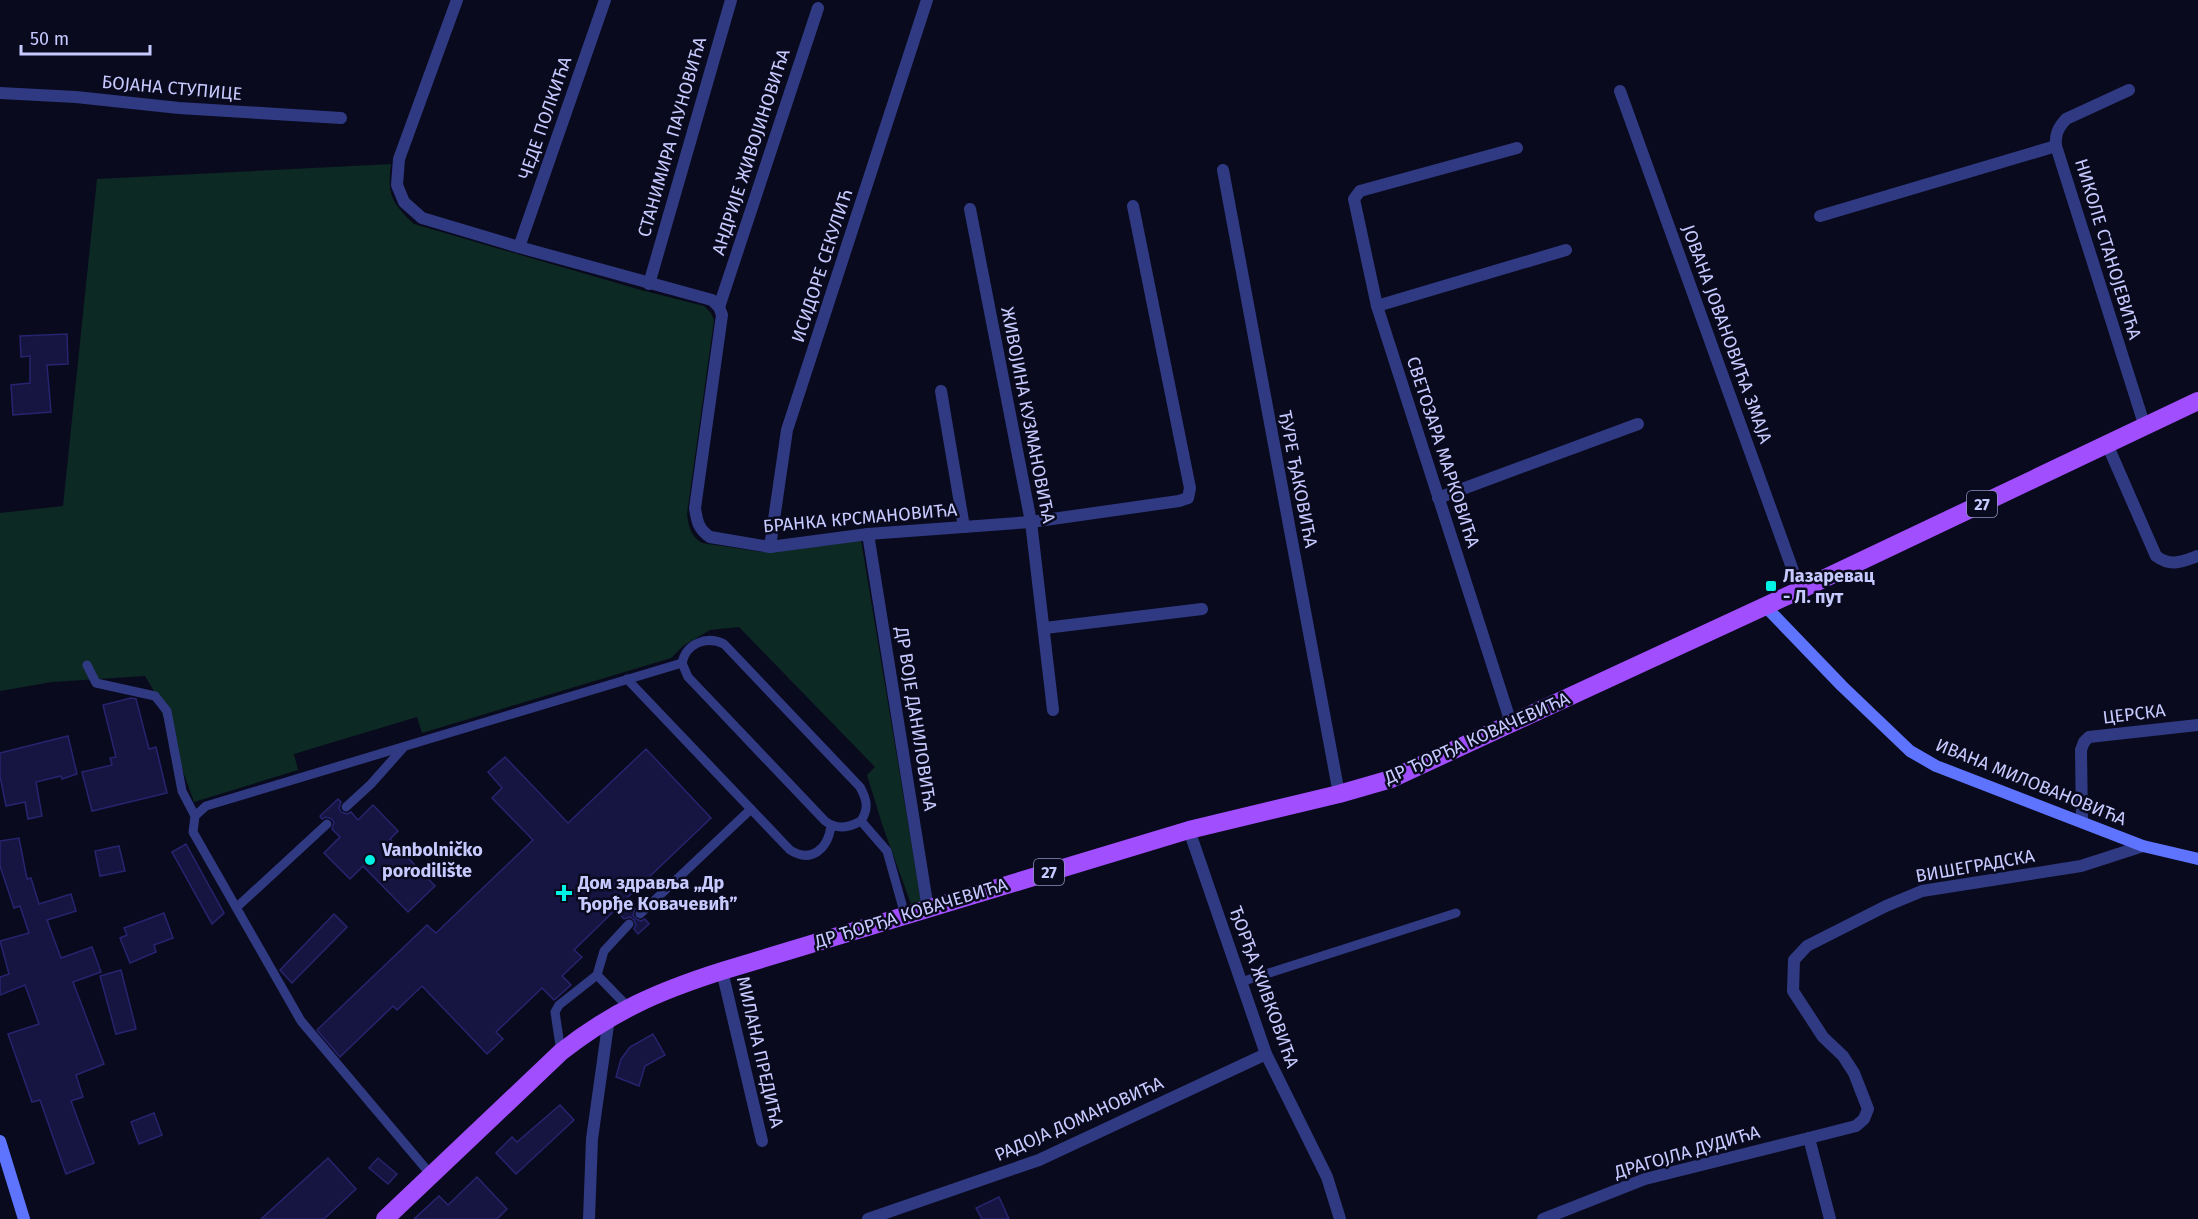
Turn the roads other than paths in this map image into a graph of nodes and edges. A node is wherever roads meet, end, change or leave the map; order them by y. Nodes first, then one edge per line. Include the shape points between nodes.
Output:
1 (457, 0) edge
2 (605, 0) edge
3 (731, 0) edge
4 (927, 0) edge
5 (818, 8) dead end
6 (2129, 90) dead end
7 (1620, 91) dead end
8 (0, 93) edge
9 (341, 118) dead end
10 (2056, 146) junction
11 (1517, 148) dead end
12 (1222, 170) dead end
13 (1133, 206) dead end
14 (970, 209) dead end
15 (1820, 216) dead end
16 (519, 247) junction
17 (1566, 250) dead end
18 (649, 284) junction
19 (1377, 306) junction
20 (719, 307) junction
21 (942, 390) dead end
22 (2198, 401) edge
23 (1638, 424) dead end
24 (2145, 427) junction
25 (2107, 444) junction
26 (1438, 498) junction
27 (1031, 522) junction
28 (964, 527) junction
29 (868, 534) junction
30 (770, 547) junction
31 (2198, 556) edge
32 (1800, 590) junction
33 (1765, 606) junction
34 (1202, 609) dead end
35 (1045, 628) junction
36 (682, 663) junction
37 (87, 665) dead end
38 (627, 679) junction
39 (1053, 710) dead end
40 (1511, 723) junction
41 (2198, 725) edge
42 (404, 747) junction
43 (1339, 794) junction
44 (346, 807) dead end
45 (751, 809) junction
46 (195, 816) junction
47 (861, 820) junction
48 (2082, 822) junction
49 (327, 824) dead end
50 (831, 826) junction
51 (1189, 830) junction
52 (2143, 846) junction
53 (2198, 860) edge
54 (237, 907) junction
55 (928, 909) junction
56 (1456, 913) dead end
57 (640, 914) dead end
58 (905, 915) junction
59 (629, 924) dead end
60 (722, 971) junction
61 (597, 975) junction
62 (1241, 982) junction
63 (628, 1007) junction
64 (609, 1018) junction
65 (561, 1052) junction
66 (1266, 1054) junction
67 (1809, 1138) junction
68 (0, 1141) edge
69 (762, 1141) dead end
70 (432, 1176) junction
71 (24, 1219) edge
72 (385, 1219) edge
73 (589, 1219) edge
74 (868, 1219) edge
75 (1340, 1219) edge
76 (1543, 1219) edge
77 (1830, 1219) edge

1 - 16 street via 399,159 397,185 404,202 422,218
2 - 16 street, ЧЕДЕ ПОЛКИЋА
3 - 18 street, СТАНИМИРА ПАУНОВИЋА
4 - 30 street, ИСИДОРЕ СЕКУЛИЋ via 787,430
5 - 20 street, АНДРИЈЕ ЖИВОЈИНОВИЋА
6 - 10 street via 2066,119 2055,136
7 - 32 street, ЈОВАНА ЈОВАНОВИЋА ЗМАЈА
8 - 9 street, БОЈАНА СТУПИЦЕ
10 - 15 street, НИКОЛЕ СТАНОЈЕВИЋА
10 - 24 street, НИКОЛЕ СТАНОЈЕВИЋА
11 - 19 street, СВЕТОЗАРА МАРКОВИЋА via 1360,191 1354,199
12 - 43 street, ЂУРЕ ЂАКОВИЋА
13 - 27 street, БРАНКА КРСМАНОВИЋА via 1190,488 1188,498
14 - 27 street, ЖИВОЈИНА КУЗМАНОВИЋА
16 - 18 street
17 - 19 street
18 - 20 street via 712,300
19 - 26 street, СВЕТОЗАРА МАРКОВИЋА
20 - 30 street, БРАНКА КРСМАНОВИЋА via 722,315 695,508 698,525 710,537
21 - 28 street
22 - 24 main road, 27
23 - 26 street
24 - 25 main road, 27
25 - 31 street via 2156,556 2166,563 2178,564
25 - 32 main road, 27
26 - 40 street, СВЕТОЗАРА МАРКОВИЋА
27 - 28 street, БРАНКА КРСМАНОВИЋА
27 - 35 street, ЖИВОЈИНА КУЗМАНОВИЋА
28 - 29 street, БРАНКА КРСМАНОВИЋА
29 - 30 street, БРАНКА КРСМАНОВИЋА
29 - 55 street, ДР ВОЈЕ ДАНИЛОВИЋА
32 - 33 main road, 27
33 - 40 main road, ДР ЂОРЂА КОВАЧЕВИЋА / 27
33 - 48 street, ИВАНА МИЛОВАНОВИЋА via 1910,750 1936,766
34 - 35 street
35 - 39 street, ЖИВОЈИНА КУЗМАНОВИЋА
36 - 38 lane
36 - 47 lane via 691,647 700,642 724,644 860,787 867,803
36 - 50 lane via 688,677
37 - 46 lane via 96,683 155,696 167,711 182,791
38 - 42 lane
38 - 45 lane
40 - 43 main road, ДР ЂОРЂА КОВАЧЕВИЋА / 27 via 1390,779
41 - 48 street, ЦЕРСКА via 2089,737 2081,750
42 - 44 lane
42 - 46 lane via 206,806
43 - 51 main road, ДР ЂОРЂА КОВАЧЕВИЋА / 27
45 - 50 lane via 799,855 809,855 825,846
45 - 57 lane
46 - 54 lane via 193,832
47 - 50 lane via 850,827
47 - 58 lane via 887,851
48 - 52 street, ИВАНА МИЛОВАНОВИЋА
49 - 54 lane
51 - 55 main road, ДР ЂОРЂА КОВАЧЕВИЋА / 27
51 - 62 street, ЂОРЂА ЖИВКОВИЋА
52 - 53 street, ИВАНА МИЛОВАНОВИЋА
52 - 67 street, ВИШЕГРАДСКА via 2081,866 1922,891 1807,945 1794,960 1793,991 1823,1037 1854,1073 1868,1108 1856,1126
54 - 70 lane via 301,1021
55 - 58 main road, ДР ЂОРЂА КОВАЧЕВИЋА / 27
56 - 62 lane
58 - 60 main road, ДР ЂОРЂА КОВАЧЕВИЋА / 27
59 - 61 lane via 604,951
60 - 63 main road, ДР ЂОРЂА КОВАЧЕВИЋА / 27
60 - 69 street, МИЛАНА ПРЕДИЋА
61 - 63 lane
61 - 65 lane via 555,1012
62 - 66 street, ЂОРЂА ЖИВКОВИЋА
63 - 64 main road, ДР ЂОРЂА КОВАЧЕВИЋА / 27
64 - 65 main road, ДР ЂОРЂА КОВАЧЕВИЋА / 27
64 - 73 street via 592,1139
65 - 70 main road, ДР ЂОРЂА КОВАЧЕВИЋА / 27
66 - 74 street, РАДОЈА ДОМАНОВИЋА via 1039,1160
66 - 75 street, ЂОРЂА ЖИВКОВИЋА via 1327,1177
67 - 76 street, ДРАГОЈЛА ДУДИЋА via 1645,1179
67 - 77 street
68 - 71 street
70 - 72 main road, ДР ЂОРЂА КОВАЧЕВИЋА / 27

